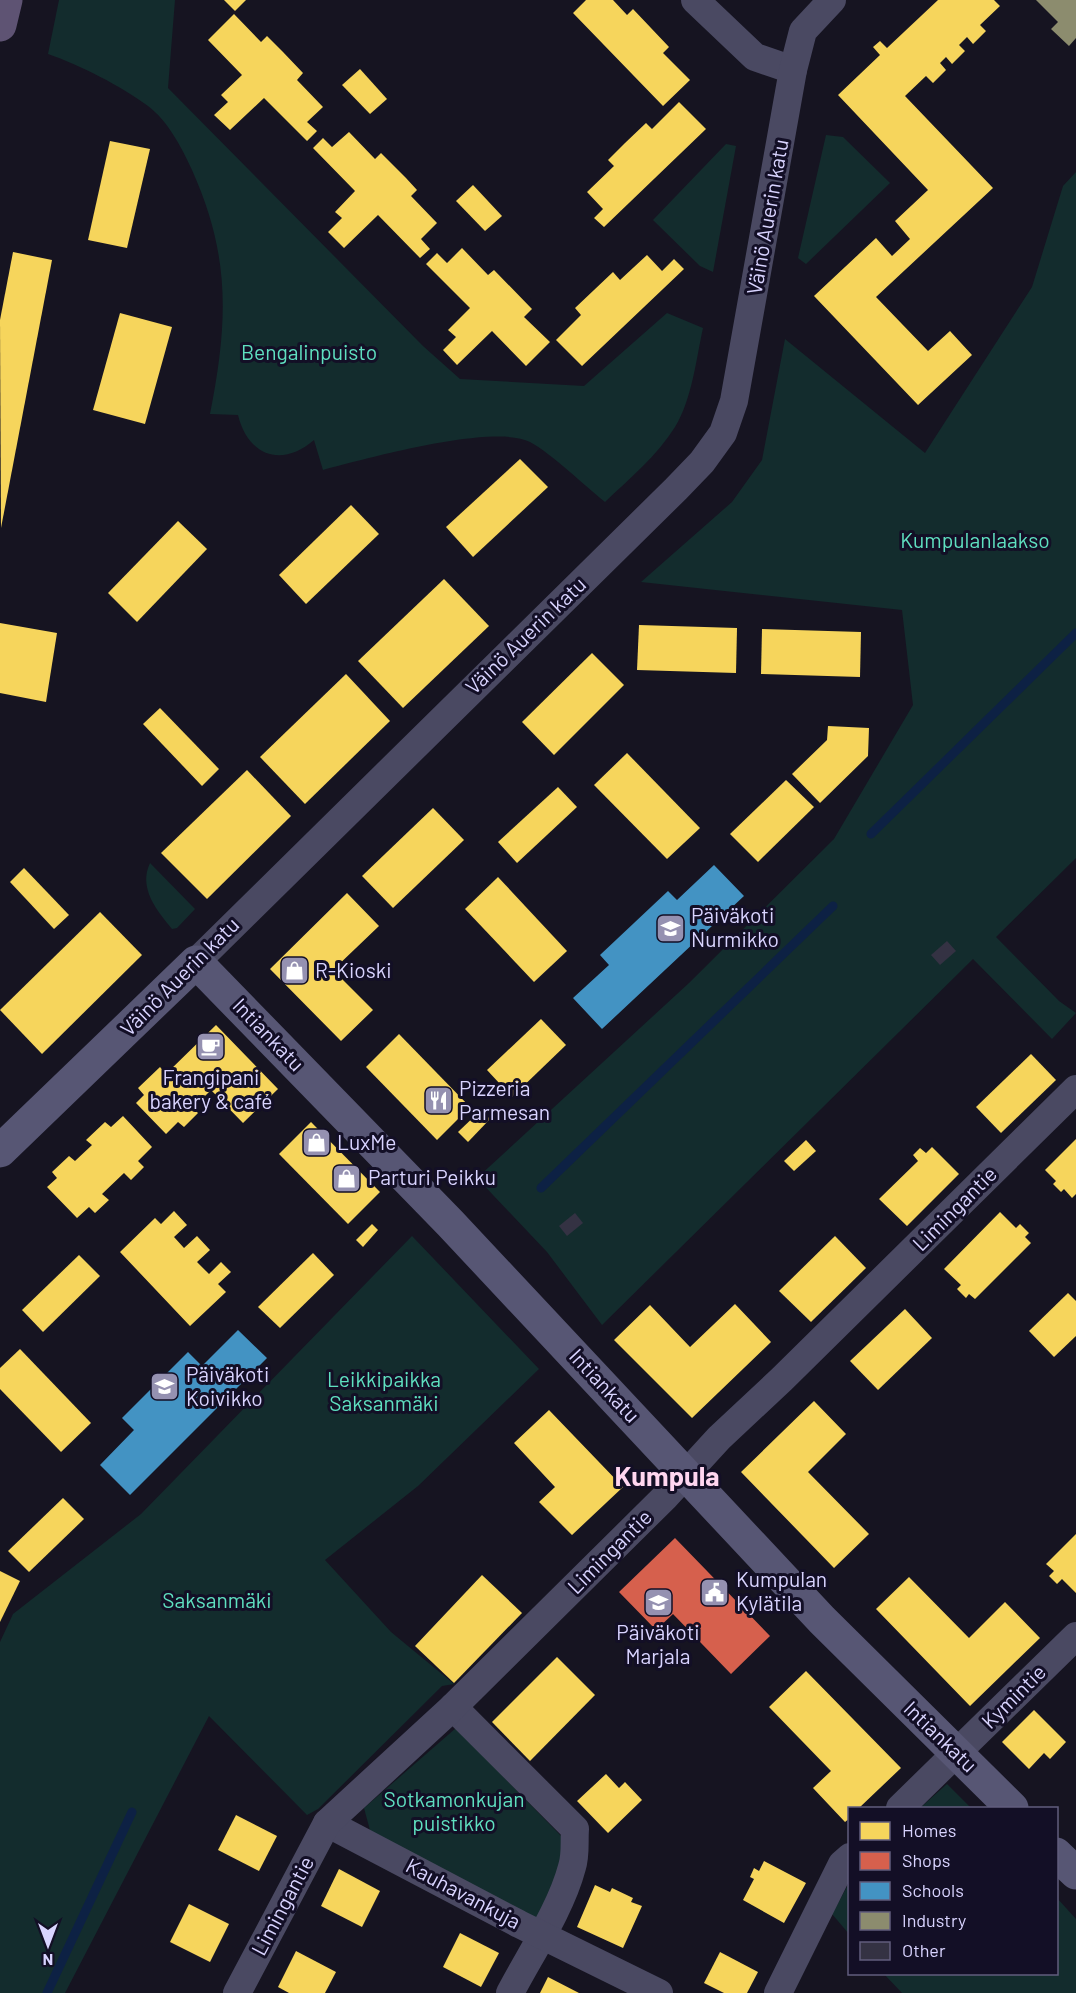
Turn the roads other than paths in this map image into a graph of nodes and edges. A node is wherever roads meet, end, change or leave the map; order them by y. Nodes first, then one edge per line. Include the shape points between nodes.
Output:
1 (6, 0) edge
2 (694, 0) edge
3 (832, 0) edge
4 (0, 25) edge
5 (793, 70) junction
6 (196, 962) junction
7 (1076, 1089) edge
8 (0, 1151) edge
9 (685, 1475) junction
10 (1076, 1636) edge
11 (453, 1707) junction
12 (956, 1752) junction
13 (902, 1807) edge
14 (1010, 1807) edge
15 (327, 1823) junction
16 (1058, 1856) edge
17 (848, 1858) edge
18 (1076, 1873) edge
19 (540, 1935) junction
20 (237, 1993) edge
21 (510, 1993) edge
22 (659, 1993) edge
23 (778, 1993) edge

1 - 4 main road
2 - 5 street via 755,57
3 - 5 street, Väinö Auerin katu via 803,31
5 - 6 street, Väinö Auerin katu via 742,367 723,433 702,462 644,521
6 - 8 street, Väinö Auerin katu
6 - 9 street, Intiankatu via 450,1223
7 - 9 street, Limingantie
9 - 11 street, Limingantie
9 - 12 street, Intiankatu via 822,1620
10 - 12 street, Kymintie
11 - 15 street, Limingantie
11 - 19 street via 575,1829 573,1865 556,1912
12 - 13 street, Kymintie
12 - 14 street, Intiankatu
15 - 19 street, Kauhavankuja
15 - 20 street, Limingantie
16 - 18 street
17 - 23 street
19 - 21 street, Kauhavankuja
19 - 22 street

